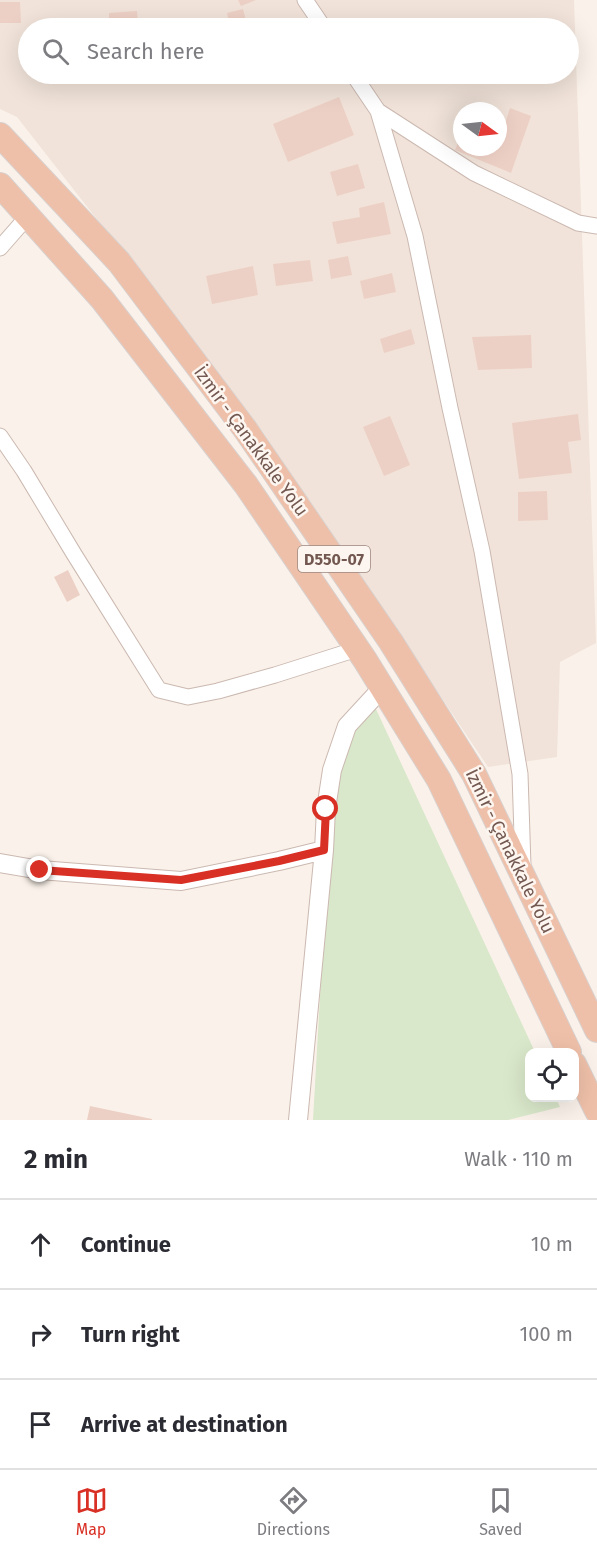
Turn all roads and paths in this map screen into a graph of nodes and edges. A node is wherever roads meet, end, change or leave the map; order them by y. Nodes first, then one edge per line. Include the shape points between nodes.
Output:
1 (305, 0) edge
2 (317, 18) edge
3 (360, 84) edge
4 (378, 111) junction
5 (0, 135) edge
6 (0, 185) edge
7 (28, 216) junction
8 (597, 226) edge
9 (0, 248) edge
10 (0, 436) edge
11 (357, 649) junction
12 (382, 688) junction
13 (324, 850) junction
14 (0, 863) edge
15 (523, 879) junction
16 (597, 1029) edge
17 (567, 1048) edge
18 (579, 1074) edge
19 (597, 1111) edge
20 (298, 1120) edge

1 - 2 street
3 - 4 street
4 - 8 street via 474,173 578,223
4 - 15 street via 415,236 482,551 520,774
5 - 15 highway, İzmir - Çanakkale Yolu / D550-07 via 119,262 251,439 391,642 474,774
6 - 7 highway, İzmir - Çanakkale Yolu / D550-07
7 - 9 street
7 - 11 highway, İzmir - Çanakkale Yolu / D550-07 via 102,299 246,484
10 - 11 street via 159,690 188,697 208,693
11 - 12 highway, İzmir - Çanakkale Yolu / D550-07
12 - 13 street via 347,726 332,770
12 - 17 highway, İzmir - Çanakkale Yolu / D550-07 via 439,780
13 - 14 street via 181,880 40,870
13 - 20 street
15 - 16 highway, İzmir - Çanakkale Yolu / D550-07
18 - 19 highway

